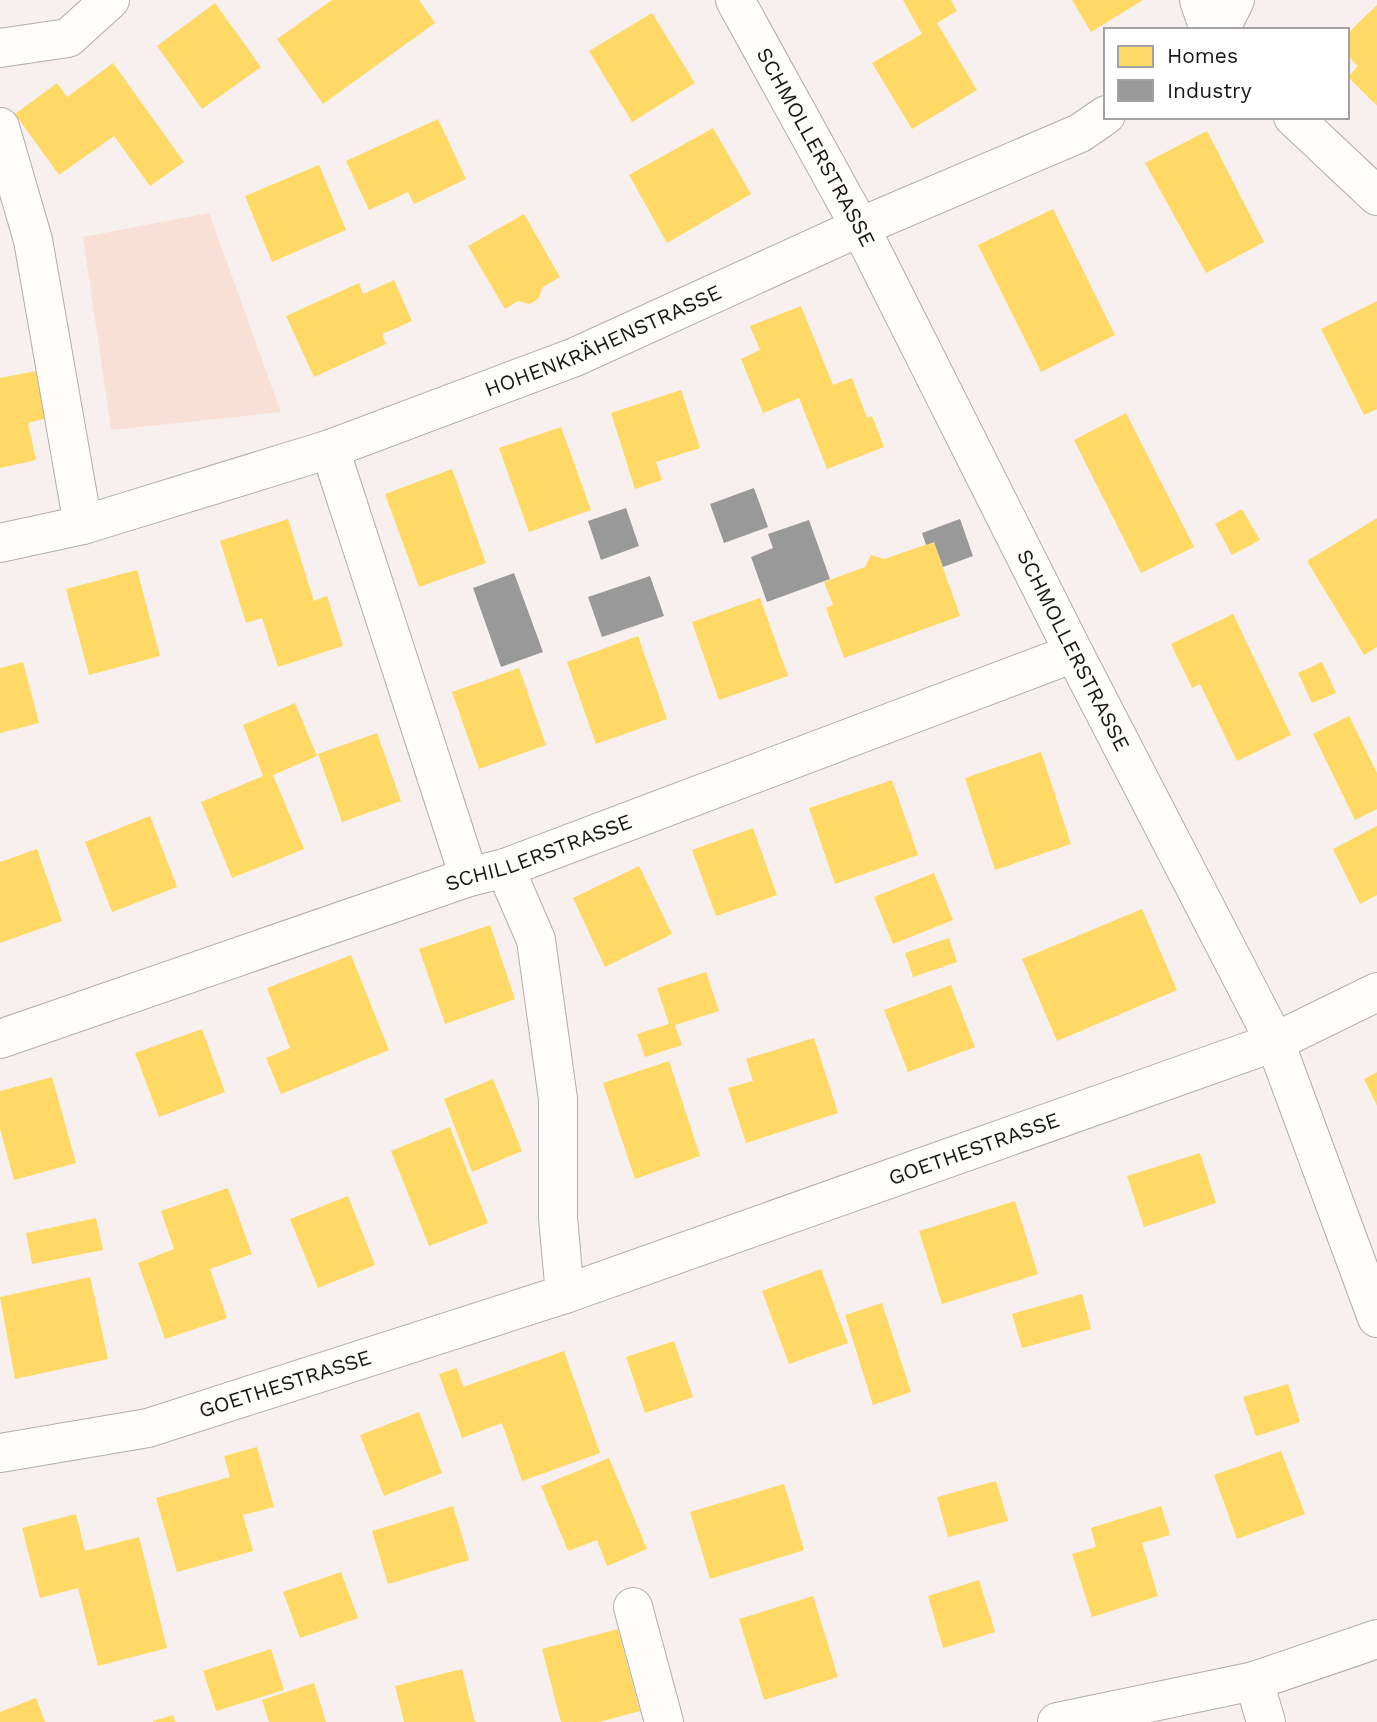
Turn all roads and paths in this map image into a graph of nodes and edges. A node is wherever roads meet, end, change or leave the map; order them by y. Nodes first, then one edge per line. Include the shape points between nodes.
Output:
1 (110, 0) edge
2 (735, 0) edge
3 (1199, 0) edge
4 (1235, 0) edge
5 (1208, 28) edge
6 (1221, 28) edge
7 (0, 48) edge
8 (1104, 117) edge
9 (1295, 119) edge
10 (0, 127) edge
11 (1377, 196) edge
12 (860, 227) junction
13 (330, 449) junction
14 (83, 525) junction
15 (0, 543) edge
16 (1074, 653) junction
17 (505, 868) junction
18 (469, 877) junction
19 (1377, 992) edge
20 (0, 1039) edge
21 (1275, 1042) junction
22 (565, 1294) junction
23 (1377, 1318) edge
24 (0, 1453) edge
25 (633, 1607) dead end
26 (1377, 1639) edge
27 (1254, 1681) junction
28 (664, 1722) edge
29 (1056, 1722) edge
30 (1266, 1722) edge

1 - 7 street via 68,38
2 - 12 street, SCHMOLLERSTRASSE
3 - 5 street
4 - 6 street
8 - 12 street, HOHENKRÄHENSTRASSE via 1080,133
9 - 11 street
10 - 14 street via 33,240
12 - 13 street, HOHENKRÄHENSTRASSE via 575,357
12 - 16 street, SCHMOLLERSTRASSE
13 - 14 street, HOHENKRÄHENSTRASSE
13 - 18 street
14 - 15 street, HOHENKRÄHENSTRASSE
16 - 17 street, SCHILLERSTRASSE
16 - 21 street, SCHMOLLERSTRASSE
17 - 18 street, SCHILLERSTRASSE
17 - 22 street via 536,940 555,1072 558,1218
18 - 20 street, SCHILLERSTRASSE
19 - 21 street, GOETHESTRASSE
21 - 22 street, GOETHESTRASSE
21 - 23 street, SCHMOLLERSTRASSE
22 - 24 street, GOETHESTRASSE via 149,1428
25 - 28 street
26 - 27 street
27 - 29 street
27 - 30 street

